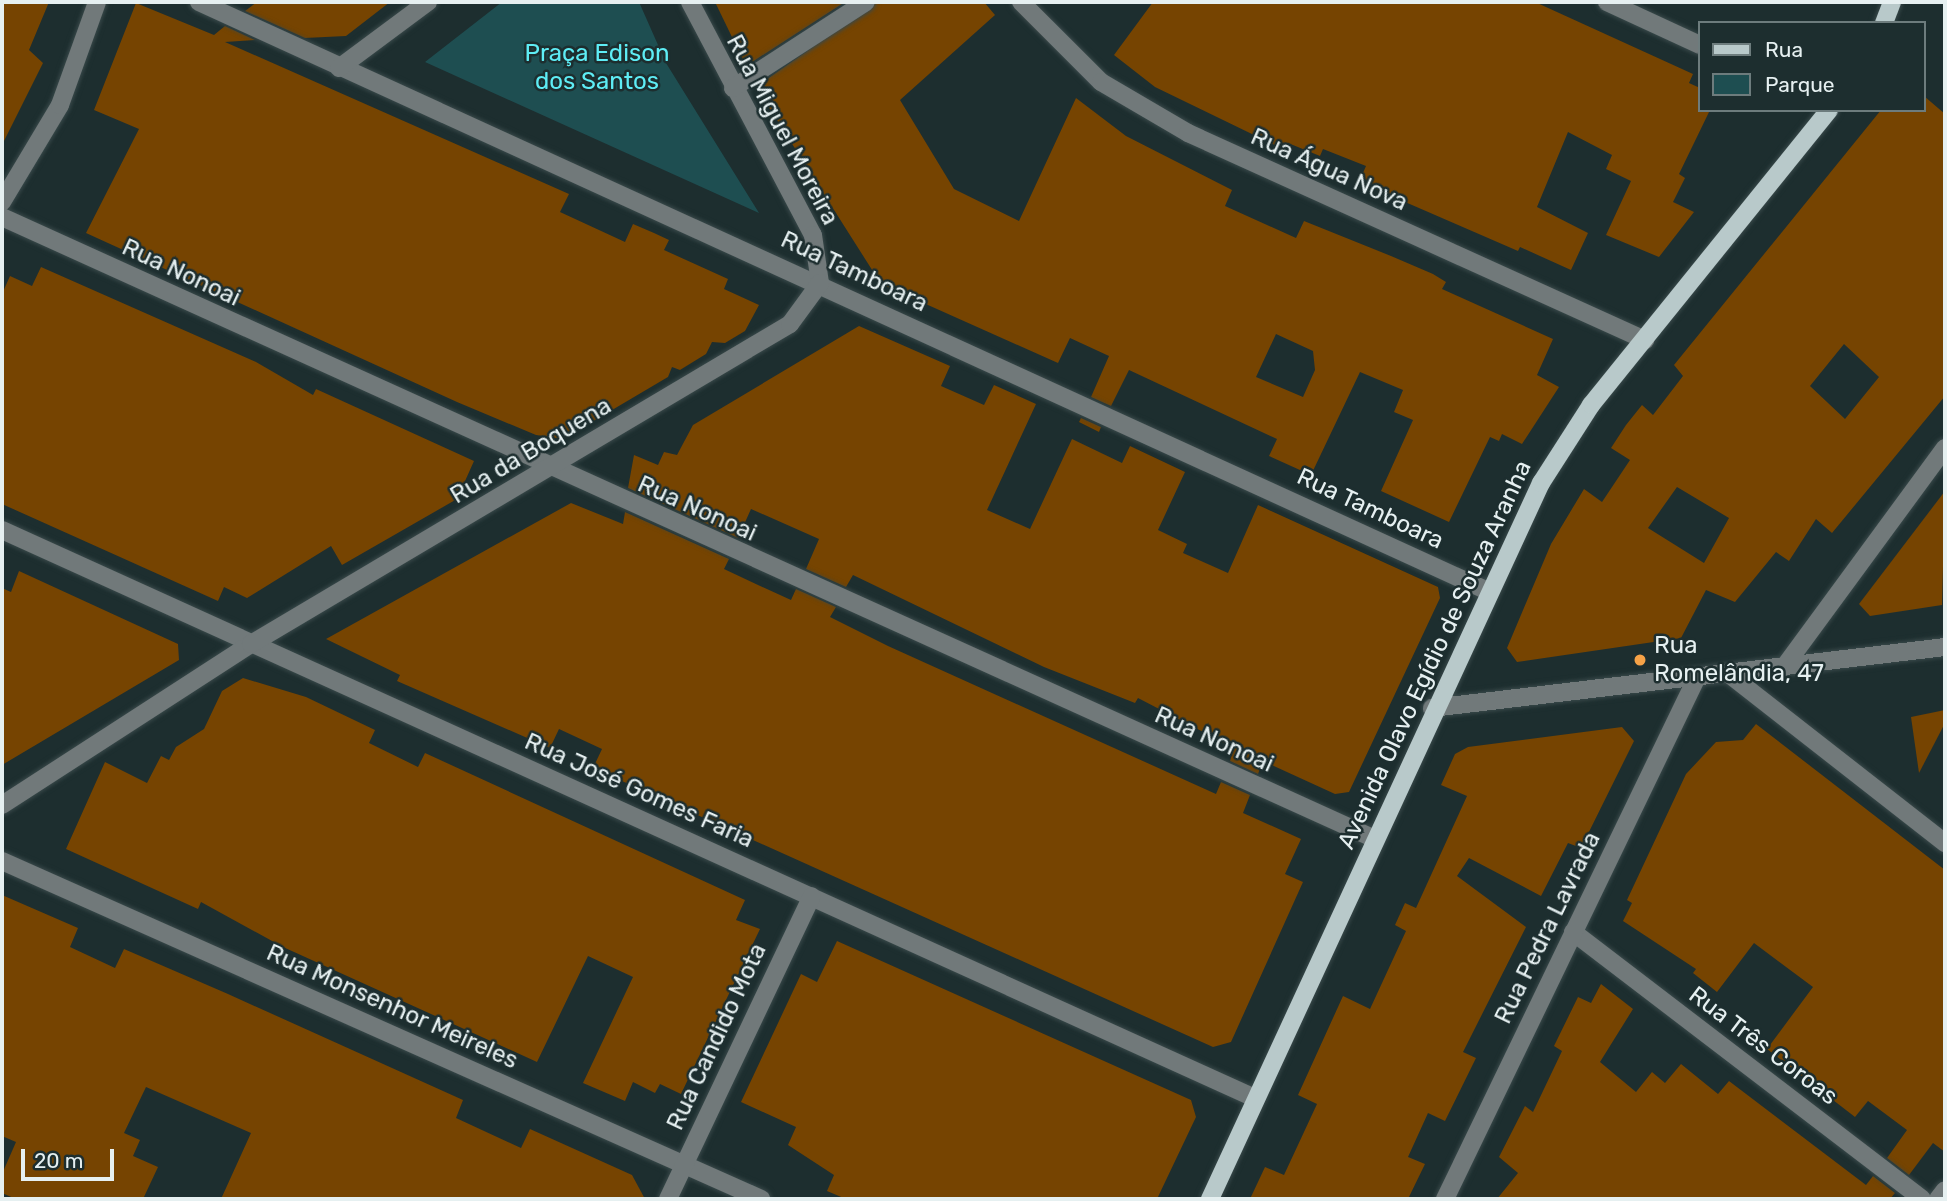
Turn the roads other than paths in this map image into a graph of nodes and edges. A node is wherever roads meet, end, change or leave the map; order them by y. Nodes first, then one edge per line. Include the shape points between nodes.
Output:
1 (97, 2) edge
2 (200, 2) edge
3 (428, 2) edge
4 (691, 2) edge
5 (866, 2) edge
6 (1021, 2) edge
7 (1892, 2) edge
8 (1614, 3) edge
9 (1885, 21) edge
10 (1699, 45) edge
11 (339, 68) junction
12 (733, 88) junction
13 (1827, 112) edge
14 (2, 202) edge
15 (2, 217) edge
16 (820, 283) junction
17 (1645, 340) junction
18 (1945, 448) edge
19 (550, 470) junction
20 (2, 530) edge
21 (1488, 591) junction
22 (251, 644) junction
23 (1945, 647) edge
24 (1784, 667) junction
25 (1730, 675) junction
26 (1696, 679) junction
27 (1432, 708) junction
28 (2, 805) edge
29 (1375, 839) junction
30 (1945, 843) edge
31 (2, 861) edge
32 (812, 896) junction
33 (1573, 932) junction
34 (1255, 1098) junction
35 (685, 1162) junction
36 (1945, 1190) edge
37 (668, 1199) edge
38 (761, 1199) edge
39 (1210, 1199) edge
40 (1445, 1199) edge
41 (1922, 1199) edge
42 (1938, 1199) edge

1 - 14 street via 60,105
2 - 11 street, Rua Tamboara
3 - 11 street
4 - 12 street, Rua Miguel Moreira
5 - 12 street
6 - 17 street, Rua Água Nova via 1101,82 1188,133
7 - 9 main road
8 - 10 street
11 - 16 street, Rua Tamboara
12 - 16 street, Rua Miguel Moreira via 813,235
13 - 17 main road, Avenida Olavo Egídio de Souza Aranha
15 - 19 street, Rua Nonoai
16 - 19 street, Rua da Boquena via 790,324
16 - 21 street, Rua Tamboara
17 - 21 main road, Avenida Olavo Egídio de Souza Aranha via 1591,405 1541,483
18 - 24 street
19 - 22 street, Rua da Boquena
19 - 29 street, Rua Nonoai
20 - 22 street, Rua José Gomes Faria
21 - 27 main road, Avenida Olavo Egídio de Souza Aranha
22 - 28 street, Rua da Boquena
22 - 32 street, Rua José Gomes Faria
23 - 24 street
24 - 25 street
25 - 26 street
25 - 30 street
26 - 27 street
26 - 33 street, Rua Pedra Lavrada
27 - 29 main road, Avenida Olavo Egídio de Souza Aranha
29 - 34 main road, Avenida Olavo Egídio de Souza Aranha
31 - 35 street, Rua Monsenhor Meireles
32 - 34 street, Rua José Gomes Faria
32 - 35 street, Rua Candido Mota
33 - 40 street, Rua Pedra Lavrada
33 - 41 street, Rua Três Coroas
34 - 39 main road, Avenida Olavo Egídio de Souza Aranha
35 - 37 street, Rua Candido Mota
35 - 38 street, Rua Monsenhor Meireles
36 - 42 street

